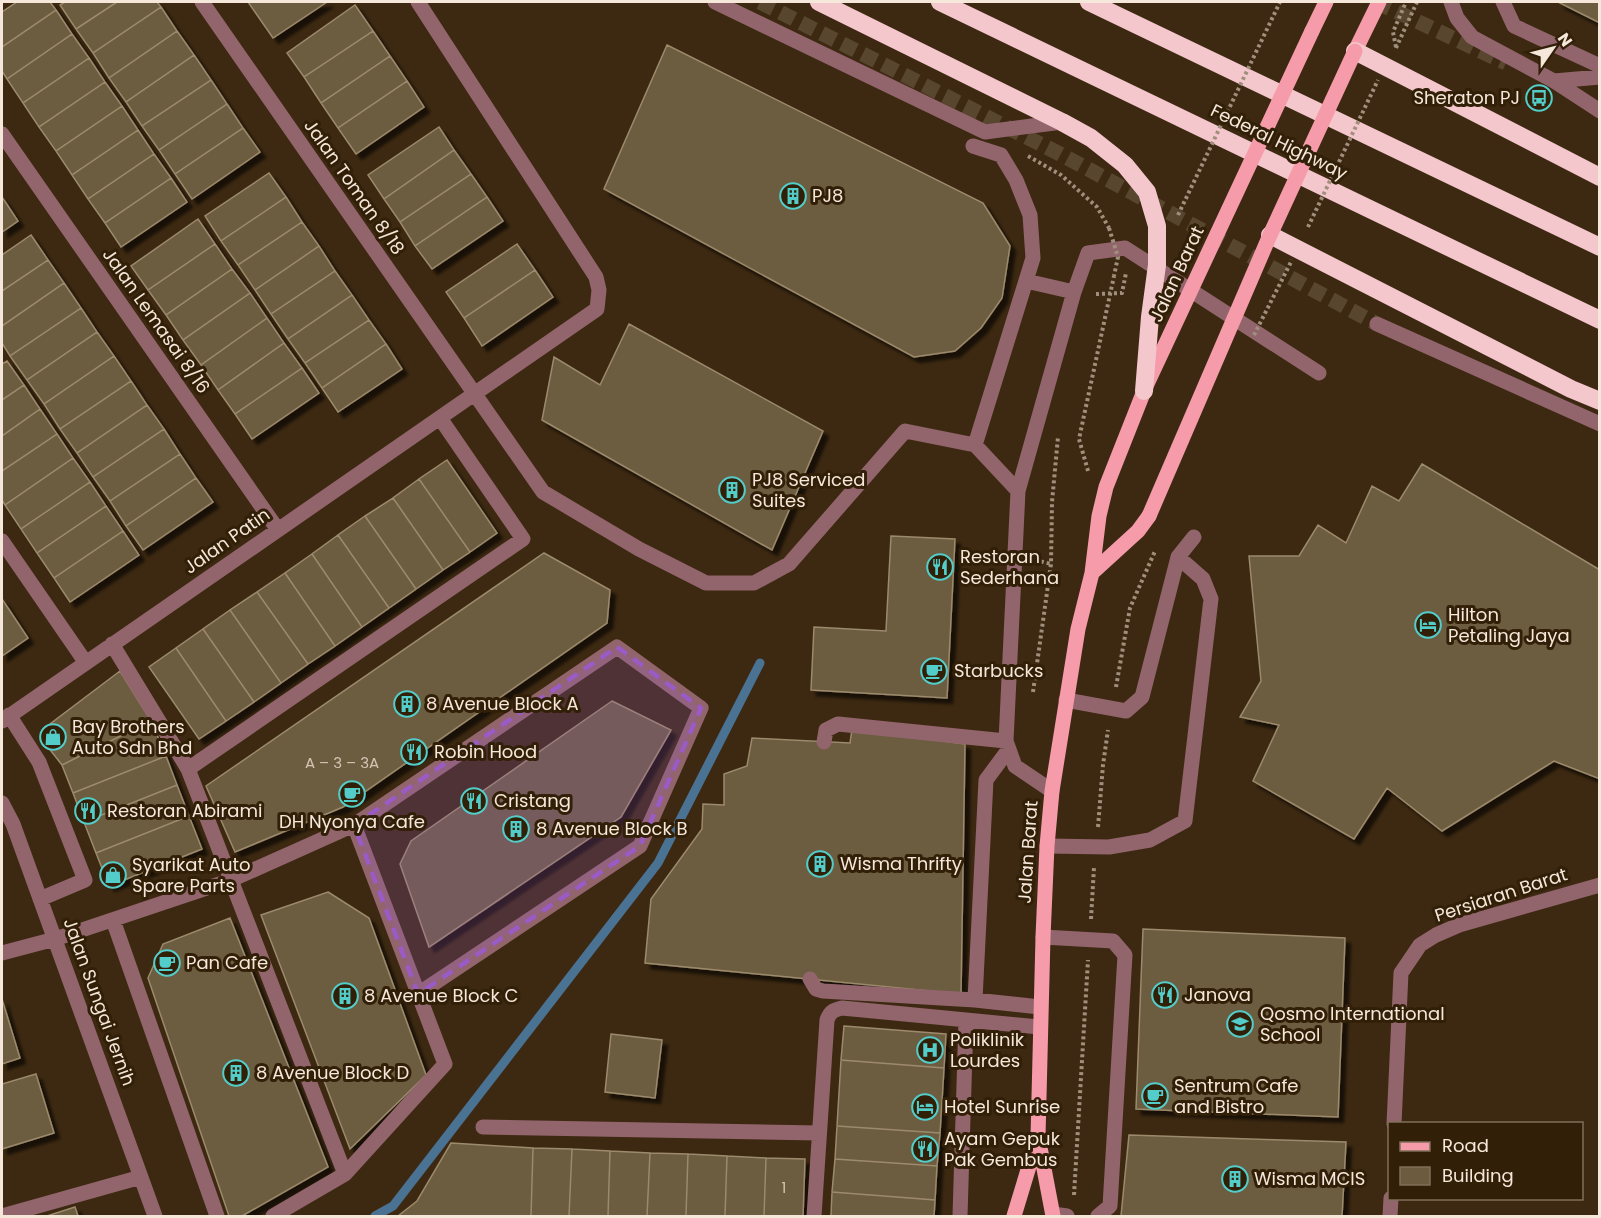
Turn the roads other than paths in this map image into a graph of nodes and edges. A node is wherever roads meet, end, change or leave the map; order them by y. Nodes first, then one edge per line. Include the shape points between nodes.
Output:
1 (202, 2) edge
2 (418, 2) edge
3 (715, 2) edge
4 (819, 2) edge
5 (940, 2) edge
6 (1089, 2) edge
7 (1326, 2) edge
8 (1379, 2) edge
9 (1451, 2) edge
10 (1503, 2) edge
11 (1355, 51) junction
12 (1599, 66) edge
13 (1599, 77) edge
14 (1554, 81) junction
15 (1599, 111) edge
16 (1062, 122) junction
17 (2, 134) edge
18 (973, 146) dead end
19 (1599, 177) edge
20 (1270, 235) junction
21 (1599, 247) edge
22 (1026, 281) junction
23 (1074, 292) junction
24 (1599, 320) edge
25 (1377, 324) tunnel mouth
26 (1319, 374) dead end
27 (1144, 391) junction
28 (474, 394) junction
29 (1599, 401) edge
30 (440, 418) junction
31 (1599, 424) edge
32 (975, 445) junction
33 (1018, 491) junction
34 (278, 530) junction
35 (1194, 537) dead end
36 (2, 541) edge
37 (1178, 557) junction
38 (1092, 573) junction
39 (112, 644) junction
40 (86, 663) junction
41 (1066, 700) junction
42 (5, 718) edge
43 (824, 742) dead end
44 (1007, 745) junction
45 (188, 769) junction
46 (1052, 791) junction
47 (2, 803) edge
48 (354, 825) junction
49 (1047, 846) junction
50 (231, 880) junction
51 (1599, 885) edge
52 (40, 898) junction
53 (113, 920) junction
54 (1043, 937) junction
55 (55, 939) junction
56 (2, 952) edge
57 (810, 979) dead end
58 (418, 994) junction
59 (975, 1000) junction
60 (1040, 1007) junction
61 (966, 1020) junction
62 (1039, 1027) junction
63 (1394, 1122) edge
64 (483, 1127) dead end
65 (819, 1133) junction
66 (1038, 1137) junction
67 (345, 1174) junction
68 (141, 1177) junction
69 (1391, 1200) edge
70 (1062, 1213) edge
71 (2, 1216) edge
72 (155, 1216) edge
73 (217, 1216) edge
74 (273, 1216) edge
75 (814, 1216) edge
76 (960, 1216) edge
77 (1014, 1216) edge
78 (1098, 1216) edge
79 (1390, 1216) edge

1 - 28 street, Jalan Toman 8/18
2 - 28 street, Jalan Patin via 596,277 600,291 597,309
3 - 16 street via 985,132
4 - 16 highway, bridge
5 - 24 highway, Federal Highway
6 - 21 highway
7 - 27 main road, Jalan Barat, bridge
8 - 11 main road
9 - 14 street, bridge via 1457,18 1472,37
10 - 12 street via 1514,26
11 - 19 highway
11 - 20 main road, bridge
13 - 14 street
14 - 15 street, bridge
16 - 27 highway, bridge via 1125,165 1147,192 1157,226 1157,265
17 - 34 street, Jalan Lemasai 8/16
18 - 22 street via 1001,155 1030,215 1033,258
20 - 29 highway
20 - 38 main road, bridge via 1149,516
22 - 23 street
22 - 32 street
23 - 26 street via 1088,253 1125,248
23 - 33 street
25 - 31 street
27 - 38 main road, Jalan Barat via 1106,487
28 - 30 street, Jalan Patin
28 - 32 street, Jalan Toman 8/18 via 543,492 706,583 754,583 789,564 905,431
30 - 34 street, Jalan Patin
30 - 45 street via 522,539
32 - 33 street
33 - 44 street
34 - 39 street, Jalan Patin
35 - 37 street
36 - 40 street
37 - 41 street via 1142,697 1126,711
37 - 49 street via 1203,579 1211,598 1185,821 1150,840 1109,848
38 - 41 main road, Jalan Barat
39 - 40 street, Jalan Patin
39 - 45 street
40 - 42 street, Jalan Patin
41 - 46 main road, Jalan Barat
42 - 52 street via 39,762 85,880
43 - 44 street via 826,730 838,724
44 - 46 street via 1015,766
44 - 59 street via 986,780
45 - 50 street
46 - 49 main road, Jalan Barat
47 - 52 street, Jalan Sungai Jernih
48 - 50 street
48 - 58 street
48 - 58 street via 617,647 701,708 640,846
49 - 54 main road, Jalan Barat
50 - 53 street
50 - 67 street
51 - 63 street, Persiaran Barat via 1459,925 1420,945 1401,973
52 - 55 street, Jalan Sungai Jernih
53 - 55 street
53 - 73 street
54 - 60 main road, Jalan Barat
54 - 78 street via 1113,941 1125,955 1110,1206
55 - 56 street
55 - 68 street, Jalan Sungai Jernih
57 - 59 street via 816,989 823,991
58 - 67 street via 445,1064
59 - 60 street
60 - 62 main road, Jalan Barat
61 - 62 street
61 - 65 street via 835,1009 827,1020
61 - 76 street
62 - 66 main road, Jalan Barat
64 - 65 street
65 - 75 street
66 - 70 main road, Jalan Barat
66 - 77 main road, Jalan Barat
67 - 74 street
68 - 71 street
68 - 72 street, Jalan Sungai Jernih
69 - 79 street

